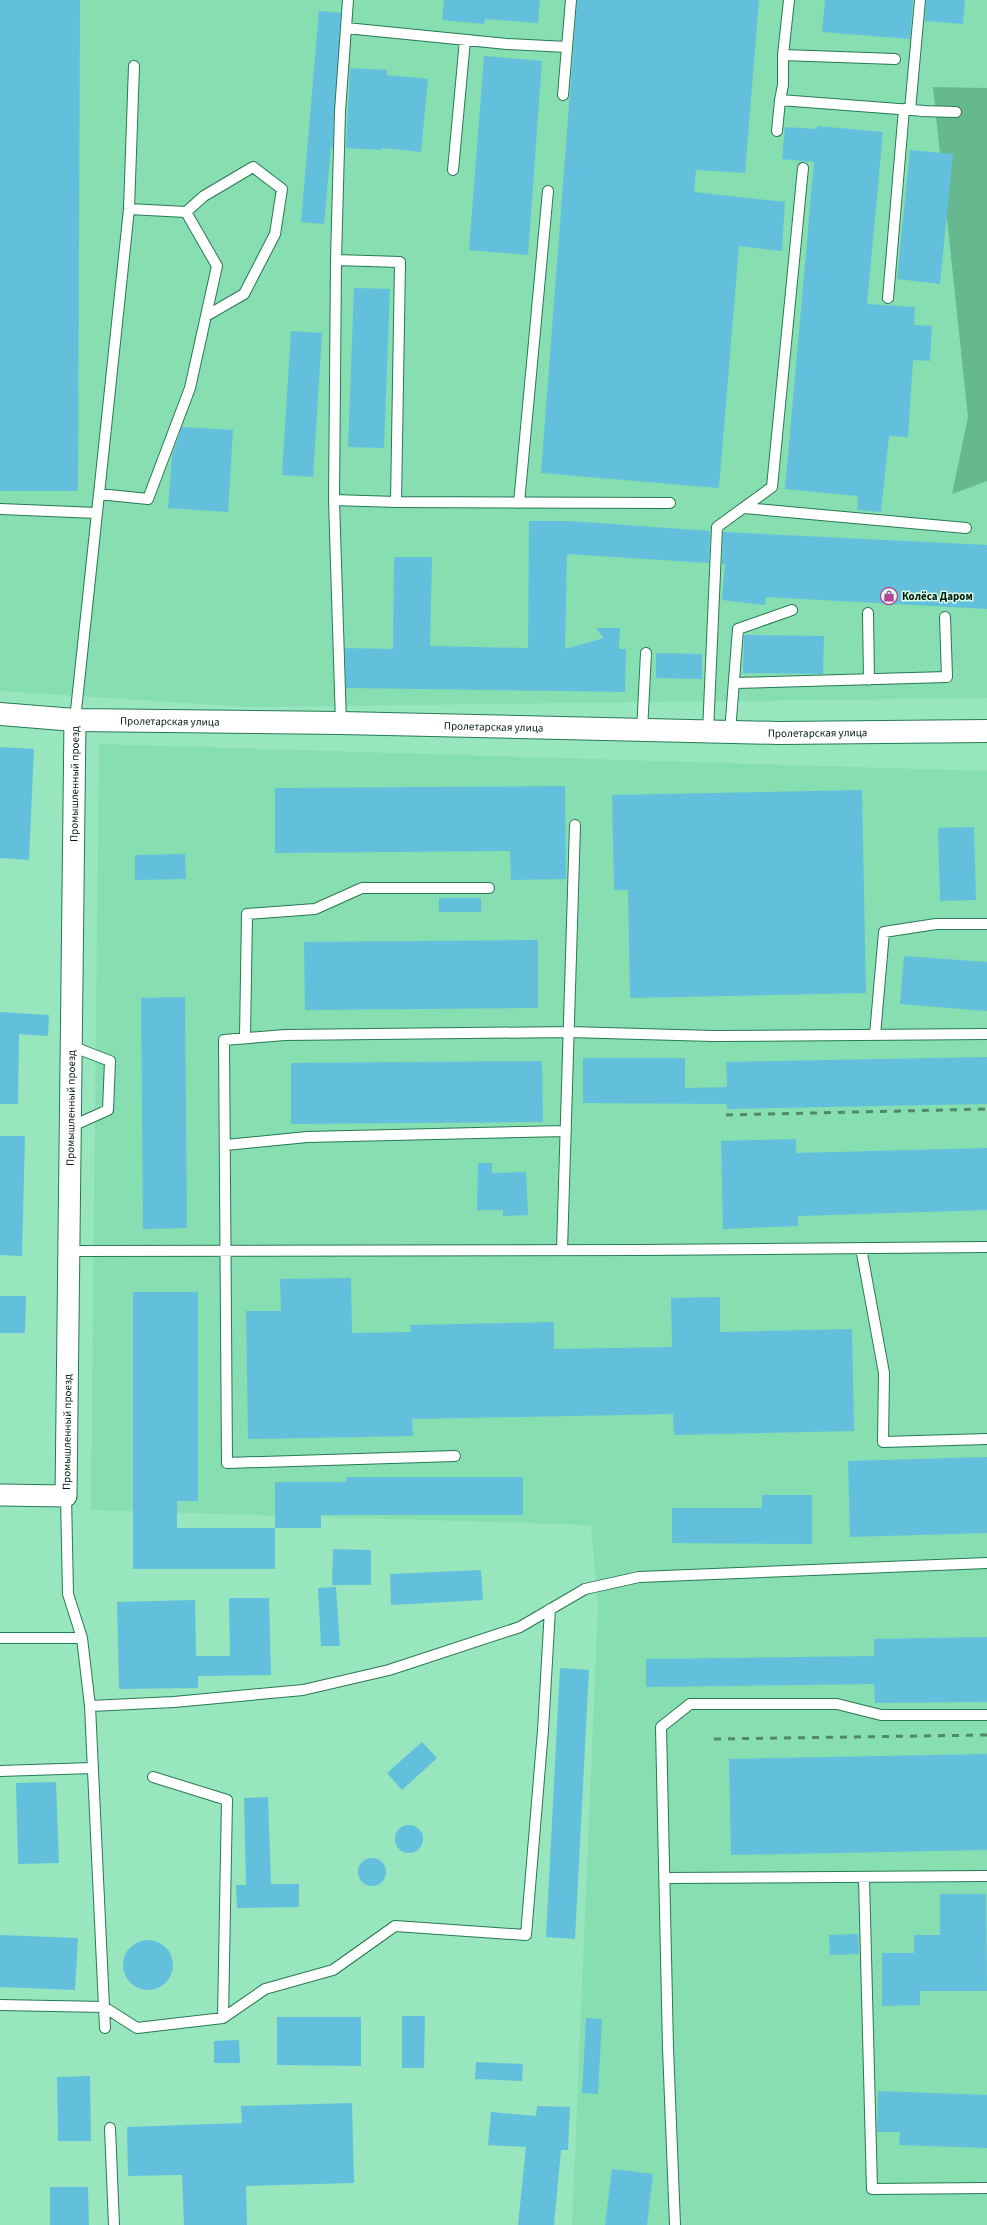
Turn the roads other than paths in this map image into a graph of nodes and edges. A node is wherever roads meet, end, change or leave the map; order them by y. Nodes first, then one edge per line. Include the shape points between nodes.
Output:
1 (348, 0) edge
2 (571, 0) edge
3 (789, 0) edge
4 (920, 0) edge
5 (346, 28) junction
6 (465, 40) junction
7 (567, 47) junction
8 (783, 55) junction
9 (895, 59) dead end
10 (134, 66) dead end
11 (562, 95) dead end
12 (780, 100) junction
13 (915, 110) junction
14 (956, 112) dead end
15 (777, 131) dead end
16 (803, 168) dead end
17 (453, 170) dead end
18 (548, 191) dead end
19 (129, 209) junction
20 (186, 212) junction
21 (336, 260) junction
22 (888, 298) dead end
23 (206, 316) junction
24 (99, 494) junction
25 (334, 500) junction
26 (396, 502) junction
27 (519, 503) junction
28 (670, 503) dead end
29 (744, 508) junction
30 (0, 509) edge
31 (97, 513) junction
32 (966, 528) dead end
33 (792, 610) dead end
34 (868, 613) dead end
35 (945, 617) dead end
36 (646, 653) dead end
37 (869, 680) junction
38 (735, 683) junction
39 (0, 714) edge
40 (75, 720) junction
41 (341, 723) junction
42 (642, 731) junction
43 (987, 731) edge
44 (708, 732) junction
45 (730, 732) junction
46 (576, 825) dead end
47 (489, 888) dead end
48 (987, 924) edge
49 (569, 1032) junction
50 (987, 1034) edge
51 (875, 1035) junction
52 (245, 1038) junction
53 (71, 1046) junction
54 (70, 1127) junction
55 (566, 1131) junction
56 (226, 1145) junction
57 (987, 1247) edge
58 (861, 1248) junction
59 (224, 1250) junction
60 (562, 1250) junction
61 (69, 1251) junction
62 (987, 1438) edge
63 (455, 1456) dead end
64 (0, 1495) edge
65 (66, 1496) junction
66 (987, 1563) edge
67 (550, 1610) junction
68 (0, 1638) edge
69 (82, 1638) junction
70 (90, 1706) junction
71 (987, 1715) edge
72 (93, 1768) junction
73 (0, 1771) edge
74 (153, 1777) dead end
75 (987, 1876) edge
76 (665, 1878) junction
77 (864, 1878) junction
78 (0, 2005) edge
79 (104, 2007) junction
80 (223, 2018) junction
81 (105, 2028) dead end
82 (110, 2128) dead end
83 (987, 2188) edge
84 (114, 2225) edge
85 (675, 2225) edge

1 - 5 lane
2 - 7 lane
3 - 8 lane
4 - 13 lane
5 - 6 lane
5 - 21 lane via 340,110
6 - 7 lane
6 - 17 lane
7 - 11 lane
8 - 9 lane
8 - 12 lane
10 - 19 lane
12 - 13 lane
12 - 15 lane
13 - 14 lane
13 - 22 lane
16 - 29 lane via 772,487
18 - 27 lane
19 - 20 lane
19 - 24 lane
20 - 23 lane via 217,266
20 - 23 lane via 204,196 253,167 282,189 275,234 244,294
21 - 25 lane
21 - 26 lane via 400,262
23 - 24 lane via 190,388 148,499
24 - 31 lane
25 - 26 lane
25 - 41 lane
26 - 27 lane
27 - 28 lane
29 - 32 lane
29 - 44 lane via 717,527
30 - 31 lane
31 - 40 lane
33 - 38 lane via 738,629
34 - 37 lane
35 - 37 lane via 947,677
36 - 42 lane
37 - 38 lane
38 - 45 lane
39 - 40 street, Пролетарская улица
40 - 41 street, Пролетарская улица
40 - 53 street, Промышленный проезд
41 - 42 street, Пролетарская улица
42 - 44 street, Пролетарская улица
43 - 45 street, Пролетарская улица
44 - 45 street, Пролетарская улица
46 - 49 lane
47 - 52 lane via 362,888 315,909 247,914
48 - 51 lane via 936,924 884,932
49 - 51 lane via 713,1036
49 - 52 lane via 286,1035
49 - 55 lane
50 - 51 lane
52 - 56 lane via 224,1040
53 - 54 street, Промышленный проезд
53 - 54 lane via 110,1061 108,1110
54 - 61 street, Промышленный проезд
55 - 56 lane via 307,1137
55 - 60 lane
56 - 59 lane
57 - 58 lane
58 - 60 lane
58 - 62 lane via 884,1373 883,1442
59 - 60 lane
59 - 61 lane
59 - 63 lane via 227,1462
61 - 65 street, Промышленный проезд
64 - 65 street
65 - 69 lane via 68,1594
66 - 67 lane via 639,1577 585,1589
67 - 70 lane via 520,1628 389,1670 303,1690 174,1702
67 - 80 lane via 526,1935 395,1926 333,1970 265,1989
68 - 69 lane
69 - 70 lane
70 - 72 lane
71 - 76 lane via 881,1715 837,1704 690,1704 661,1727
72 - 73 lane
72 - 79 lane
74 - 80 lane via 227,1800
75 - 77 lane
76 - 77 lane
76 - 85 lane
77 - 83 lane via 872,2189
78 - 79 lane
79 - 80 lane via 137,2028
79 - 81 lane
82 - 84 lane

